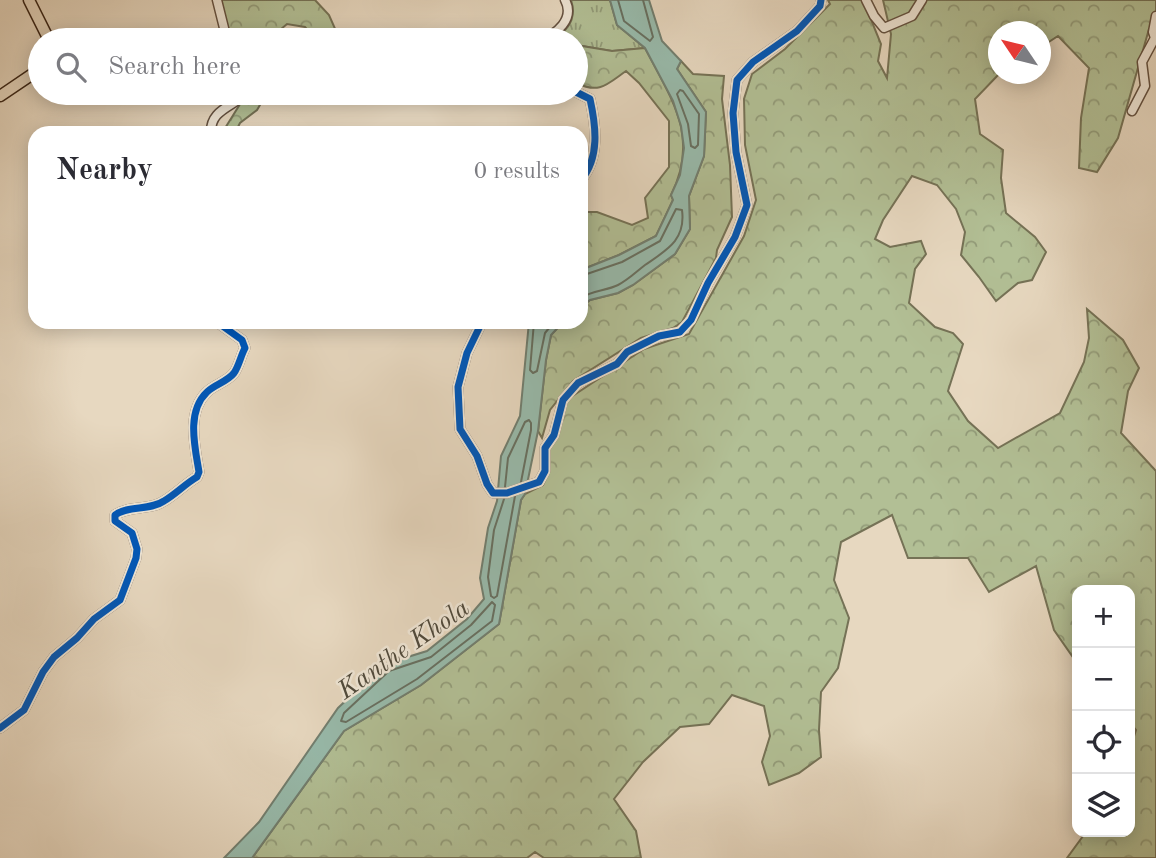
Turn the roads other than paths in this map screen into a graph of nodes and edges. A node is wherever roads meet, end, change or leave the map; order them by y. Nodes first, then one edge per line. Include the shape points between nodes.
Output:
1 (29, 0) edge
2 (217, 0) edge
3 (565, 0) edge
4 (821, 0) edge
5 (866, 0) edge
6 (922, 0) edge
7 (1156, 16) edge
8 (43, 28) edge
9 (224, 28) edge
10 (558, 28) edge
11 (1156, 37) edge
12 (28, 77) edge
13 (0, 96) edge
14 (588, 98) edge
15 (233, 105) edge
16 (1132, 111) dead end
17 (212, 126) edge
18 (588, 173) edge
19 (227, 329) edge
20 (479, 329) edge
21 (0, 728) edge

1 - 8 main road
2 - 9 street
3 - 10 street via 567,19
4 - 20 street via 797,31 753,62 737,80 733,113 736,152 747,205 691,320 680,332 659,336 627,352 617,364 578,383 563,400 554,435 545,448 540,482 507,493 493,493 460,429 458,387
5 - 6 street via 884,28 912,16
7 - 11 street
11 - 16 street via 1142,62 1145,86
12 - 13 main road
14 - 18 street via 594,119
15 - 17 street via 219,111
19 - 21 street via 245,348 234,373 200,401 194,420 197,477 164,501 115,515 132,533 137,549 120,600 54,657 24,710

